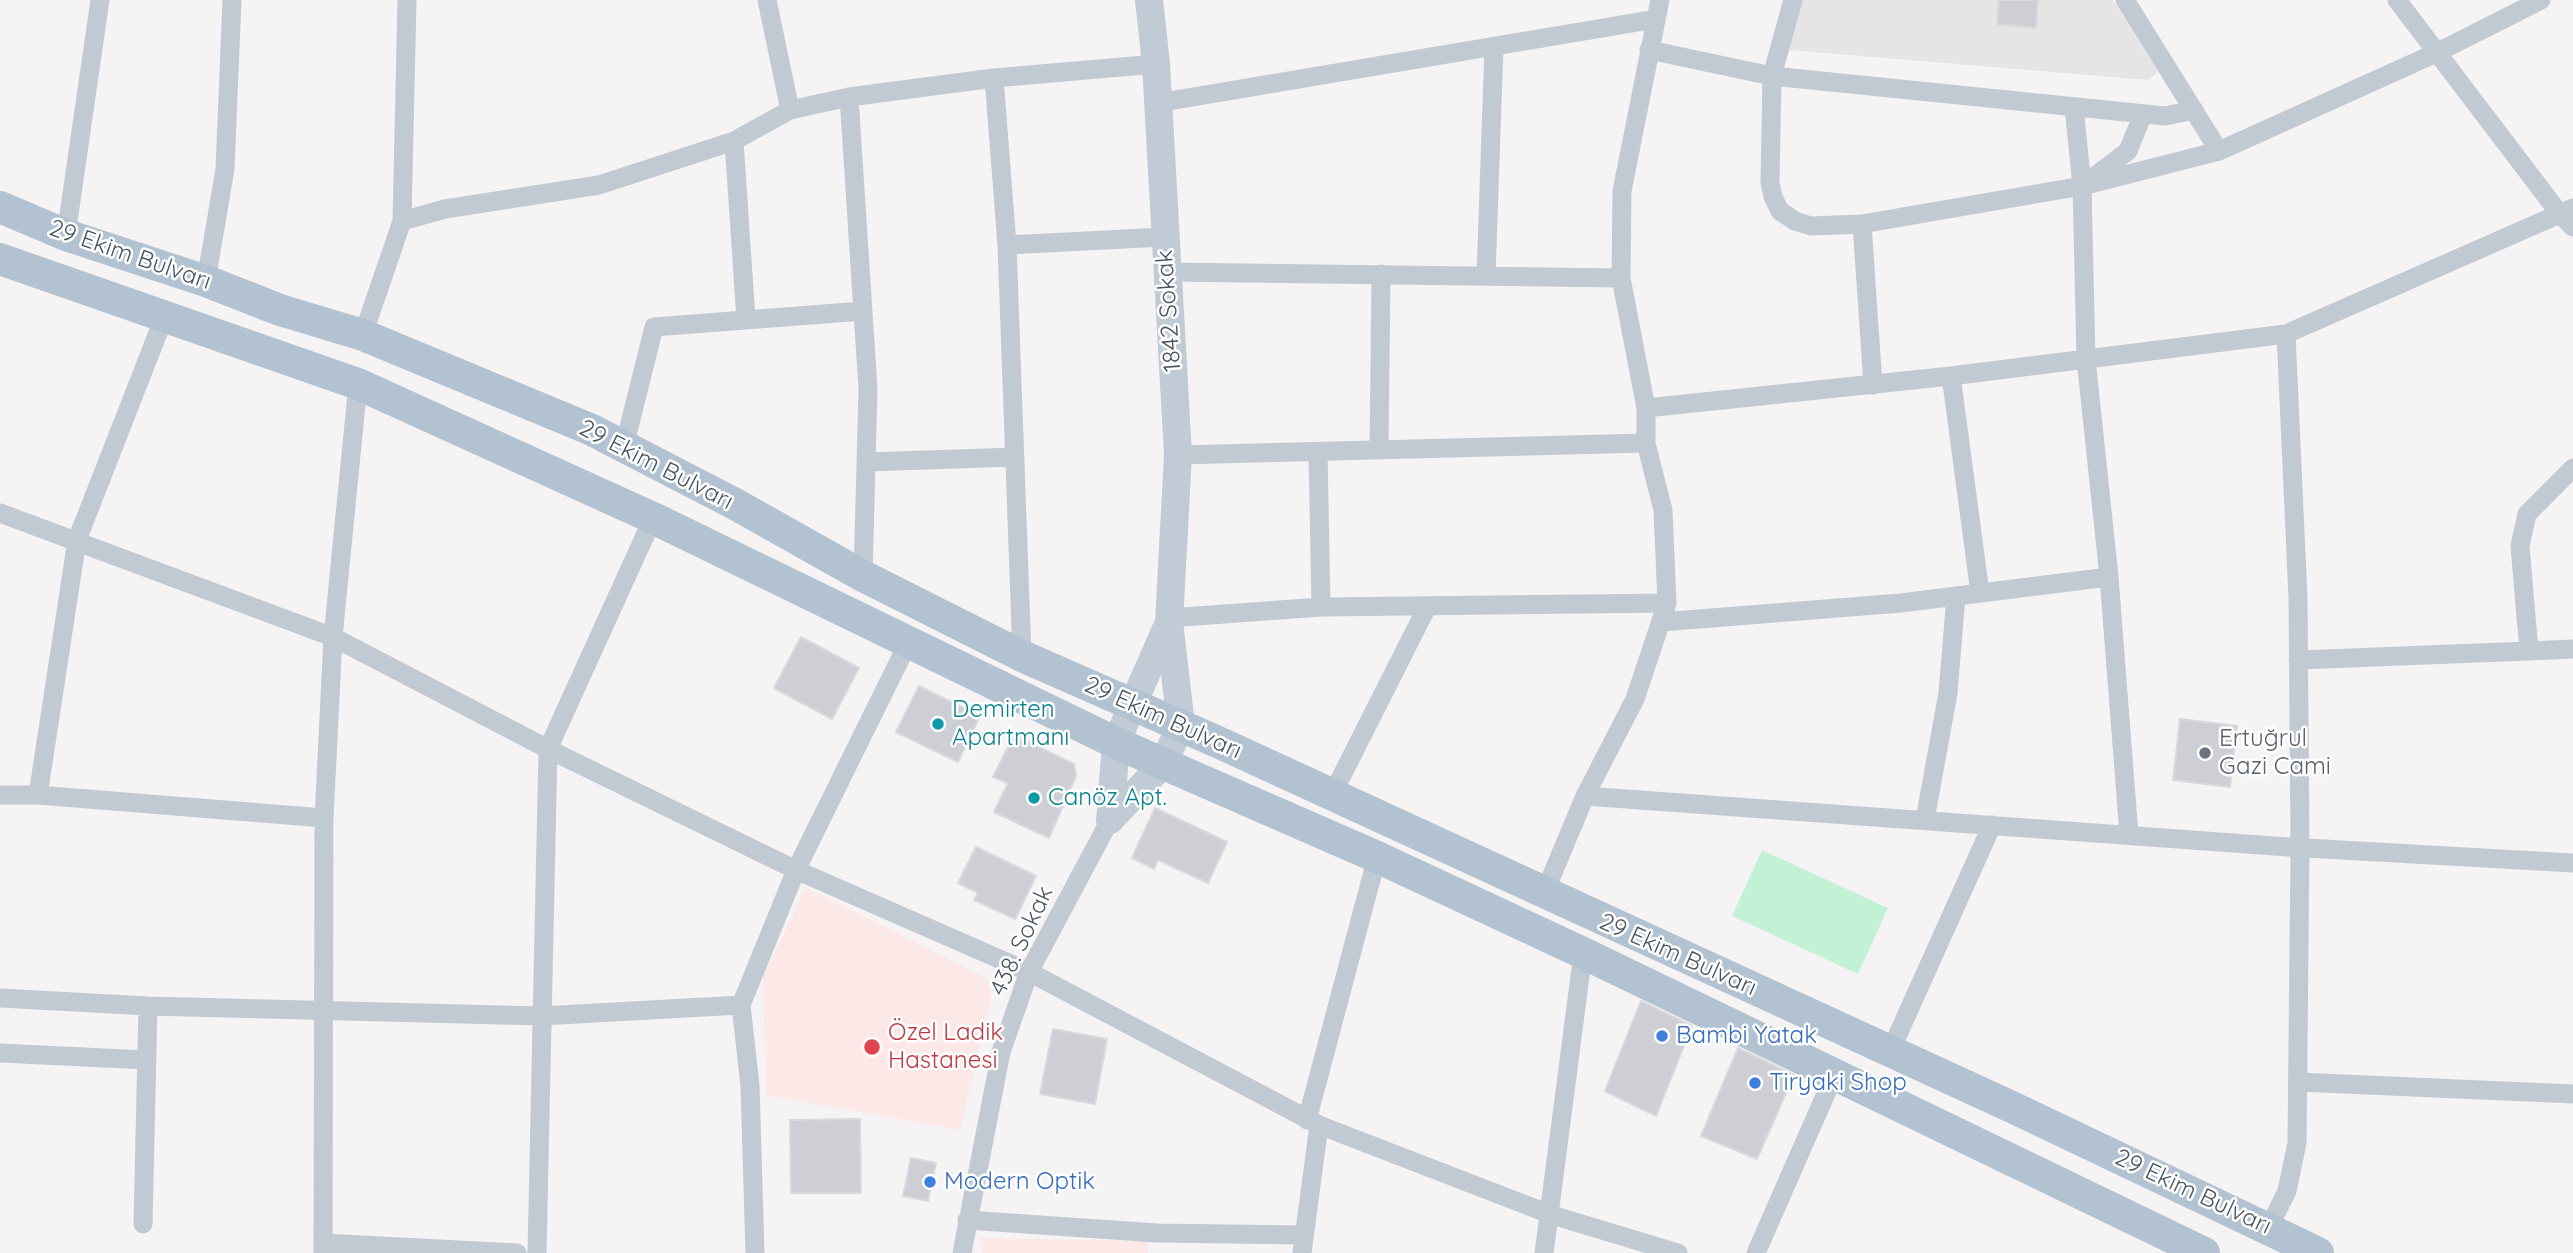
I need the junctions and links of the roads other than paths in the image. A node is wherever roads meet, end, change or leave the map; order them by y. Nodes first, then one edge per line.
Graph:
1 (100, 0) edge
2 (232, 0) edge
3 (407, 0) edge
4 (767, 0) edge
5 (1149, 0) edge
6 (1793, 0) edge
7 (2125, 0) edge
8 (2397, 0) edge
9 (2541, 0) edge
10 (1658, 10) edge
11 (1494, 46) junction
12 (1649, 50) junction
13 (2436, 53) junction
14 (1156, 64) junction
15 (1772, 76) junction
16 (994, 78) junction
17 (849, 97) junction
18 (1157, 103) junction
19 (2074, 107) junction
20 (790, 110) junction
21 (2194, 110) junction
22 (2143, 114) junction
23 (734, 141) junction
24 (2219, 151) junction
25 (2082, 186) junction
26 (0, 207) edge
27 (2568, 216) edge
28 (402, 220) junction
29 (1863, 224) junction
30 (66, 235) junction
31 (1164, 237) junction
32 (1007, 245) junction
33 (0, 259) edge
34 (1168, 272) junction
35 (1381, 275) junction
36 (1486, 276) junction
37 (1622, 278) junction
38 (206, 281) junction
39 (863, 312) junction
40 (165, 315) junction
41 (746, 320) junction
42 (2286, 334) junction
43 (363, 335) junction
44 (2086, 359) junction
45 (1951, 376) junction
46 (358, 384) junction
47 (1872, 385) junction
48 (1646, 408) junction
49 (1646, 443) junction
50 (624, 447) junction
51 (1379, 450) junction
52 (1318, 452) junction
53 (1178, 456) junction
54 (1015, 457) junction
55 (866, 462) junction
56 (2573, 468) edge
57 (0, 513) edge
58 (653, 517) junction
59 (77, 540) junction
60 (863, 576) junction
61 (2109, 577) junction
62 (1980, 593) junction
63 (1956, 596) junction
64 (1667, 603) junction
65 (1321, 607) junction
66 (1427, 607) junction
67 (1169, 620) junction
68 (1661, 622) junction
69 (334, 637) junction
70 (909, 642) junction
71 (2573, 649) edge
72 (2529, 650) junction
73 (1022, 656) junction
74 (2298, 660) junction
75 (1133, 704) junction
76 (1181, 725) junction
77 (1116, 743) junction
78 (548, 749) junction
79 (1163, 764) junction
80 (0, 795) edge
81 (38, 795) junction
82 (1332, 795) junction
83 (1585, 796) junction
84 (324, 818) junction
85 (1110, 820) junction
86 (1925, 820) junction
87 (1992, 825) junction
88 (2129, 835) junction
89 (2300, 847) junction
90 (1377, 857) junction
91 (2573, 863) edge
92 (796, 870) junction
93 (1544, 894) junction
94 (1583, 953) junction
95 (1029, 972) junction
96 (0, 998) edge
97 (741, 1005) junction
98 (148, 1006) junction
99 (324, 1010) junction
100 (541, 1016) junction
101 (1890, 1052) junction
102 (0, 1053) edge
103 (147, 1060) junction
104 (1835, 1073) junction
105 (2298, 1082) junction
106 (2573, 1094) edge
107 (1313, 1123) junction
108 (1552, 1214) junction
109 (967, 1220) junction
110 (143, 1224) dead end
111 (2269, 1227) junction
112 (1157, 1233) junction
113 (1302, 1244) edge
114 (323, 1248) edge
115 (517, 1253) edge
116 (537, 1253) edge
117 (755, 1253) edge
118 (962, 1253) edge
119 (1158, 1253) edge
120 (1544, 1253) edge
121 (1678, 1253) edge
122 (1756, 1253) edge
123 (2204, 1253) edge
124 (2318, 1253) edge

1 - 30 street
2 - 38 street
3 - 28 street
4 - 20 street
5 - 14 street, 1842 Sokak
6 - 15 street
7 - 21 street
8 - 13 street
9 - 13 street
10 - 11 street
10 - 12 street
11 - 18 street
11 - 36 street
12 - 15 street
12 - 37 street
13 - 24 street
13 - 27 street
14 - 16 street
14 - 18 street, 1842 Sokak
15 - 19 street
15 - 29 street
16 - 17 street
16 - 32 street
17 - 20 street
17 - 39 street
18 - 31 street, 1842 Sokak
19 - 22 street
19 - 25 street
20 - 23 street
21 - 22 street
21 - 24 street
22 - 25 street
23 - 28 street
23 - 41 street
24 - 25 street
25 - 29 street
25 - 44 street
26 - 30 main road, 29 Ekim Bulvarı
27 - 42 street
28 - 43 street
29 - 47 street
30 - 38 main road, 29 Ekim Bulvarı
31 - 32 street
31 - 34 street, 1842 Sokak
32 - 54 street
33 - 40 main road, 29 Ekim Bulvarı
34 - 35 street
34 - 53 street, 1842 Sokak
35 - 36 street
35 - 51 street
36 - 37 street
37 - 48 street
38 - 43 main road, 29 Ekim Bulvarı
39 - 41 street
39 - 55 street
40 - 46 main road, 29 Ekim Bulvarı
40 - 59 street
41 - 50 street
42 - 44 street
42 - 74 street
43 - 50 main road, 29 Ekim Bulvarı
44 - 45 street
44 - 61 street
45 - 47 street
45 - 62 street
46 - 58 main road, 29 Ekim Bulvarı
46 - 69 street
47 - 48 street
48 - 49 street
49 - 51 street
49 - 64 street
50 - 60 main road, 29 Ekim Bulvarı
51 - 52 street
52 - 53 street
52 - 65 street
53 - 67 street, 1842 Sokak
54 - 55 street
54 - 73 street
55 - 60 street
56 - 72 street
57 - 59 street
58 - 70 main road, 29 Ekim Bulvarı
58 - 78 street
59 - 69 street
59 - 81 street
60 - 73 main road, 29 Ekim Bulvarı
61 - 62 street
61 - 88 street
62 - 63 street
63 - 68 street
63 - 86 street
64 - 66 street
64 - 68 street
65 - 66 street
65 - 67 street
66 - 82 street
67 - 75 street
67 - 76 street
68 - 83 street
69 - 78 street
69 - 84 street
70 - 77 main road, 29 Ekim Bulvarı
70 - 92 street
71 - 72 street
72 - 74 street
73 - 75 main road, 29 Ekim Bulvarı
74 - 89 street
75 - 76 main road, 29 Ekim Bulvarı
75 - 77 street
76 - 79 street
76 - 82 main road, 29 Ekim Bulvarı
77 - 79 main road, 29 Ekim Bulvarı
77 - 85 street
78 - 92 street
78 - 100 street
79 - 85 street
79 - 90 main road, 29 Ekim Bulvarı
80 - 81 street
81 - 84 street
82 - 93 main road, 29 Ekim Bulvarı
83 - 86 street
83 - 93 street
84 - 99 street
85 - 95 street, 438. Sokak
86 - 87 street
87 - 88 street
87 - 101 street
88 - 89 street
89 - 91 street
89 - 105 street
90 - 94 main road, 29 Ekim Bulvarı
90 - 107 street
92 - 95 street
92 - 97 street
93 - 101 main road, 29 Ekim Bulvarı
94 - 104 main road, 29 Ekim Bulvarı
94 - 108 street
95 - 107 street
95 - 109 street, 438. Sokak
96 - 98 street
97 - 100 street
97 - 117 street
98 - 99 street
98 - 103 street
99 - 100 street
99 - 114 street
100 - 116 street
101 - 111 main road, 29 Ekim Bulvarı
102 - 103 street
103 - 110 street
104 - 122 street
104 - 123 main road, 29 Ekim Bulvarı
105 - 106 street
105 - 111 street
107 - 108 street
107 - 113 street
108 - 120 street
108 - 121 street
109 - 112 street
109 - 118 street, 438. Sokak
111 - 124 main road, 29 Ekim Bulvarı
112 - 113 street
112 - 119 street
114 - 115 street

